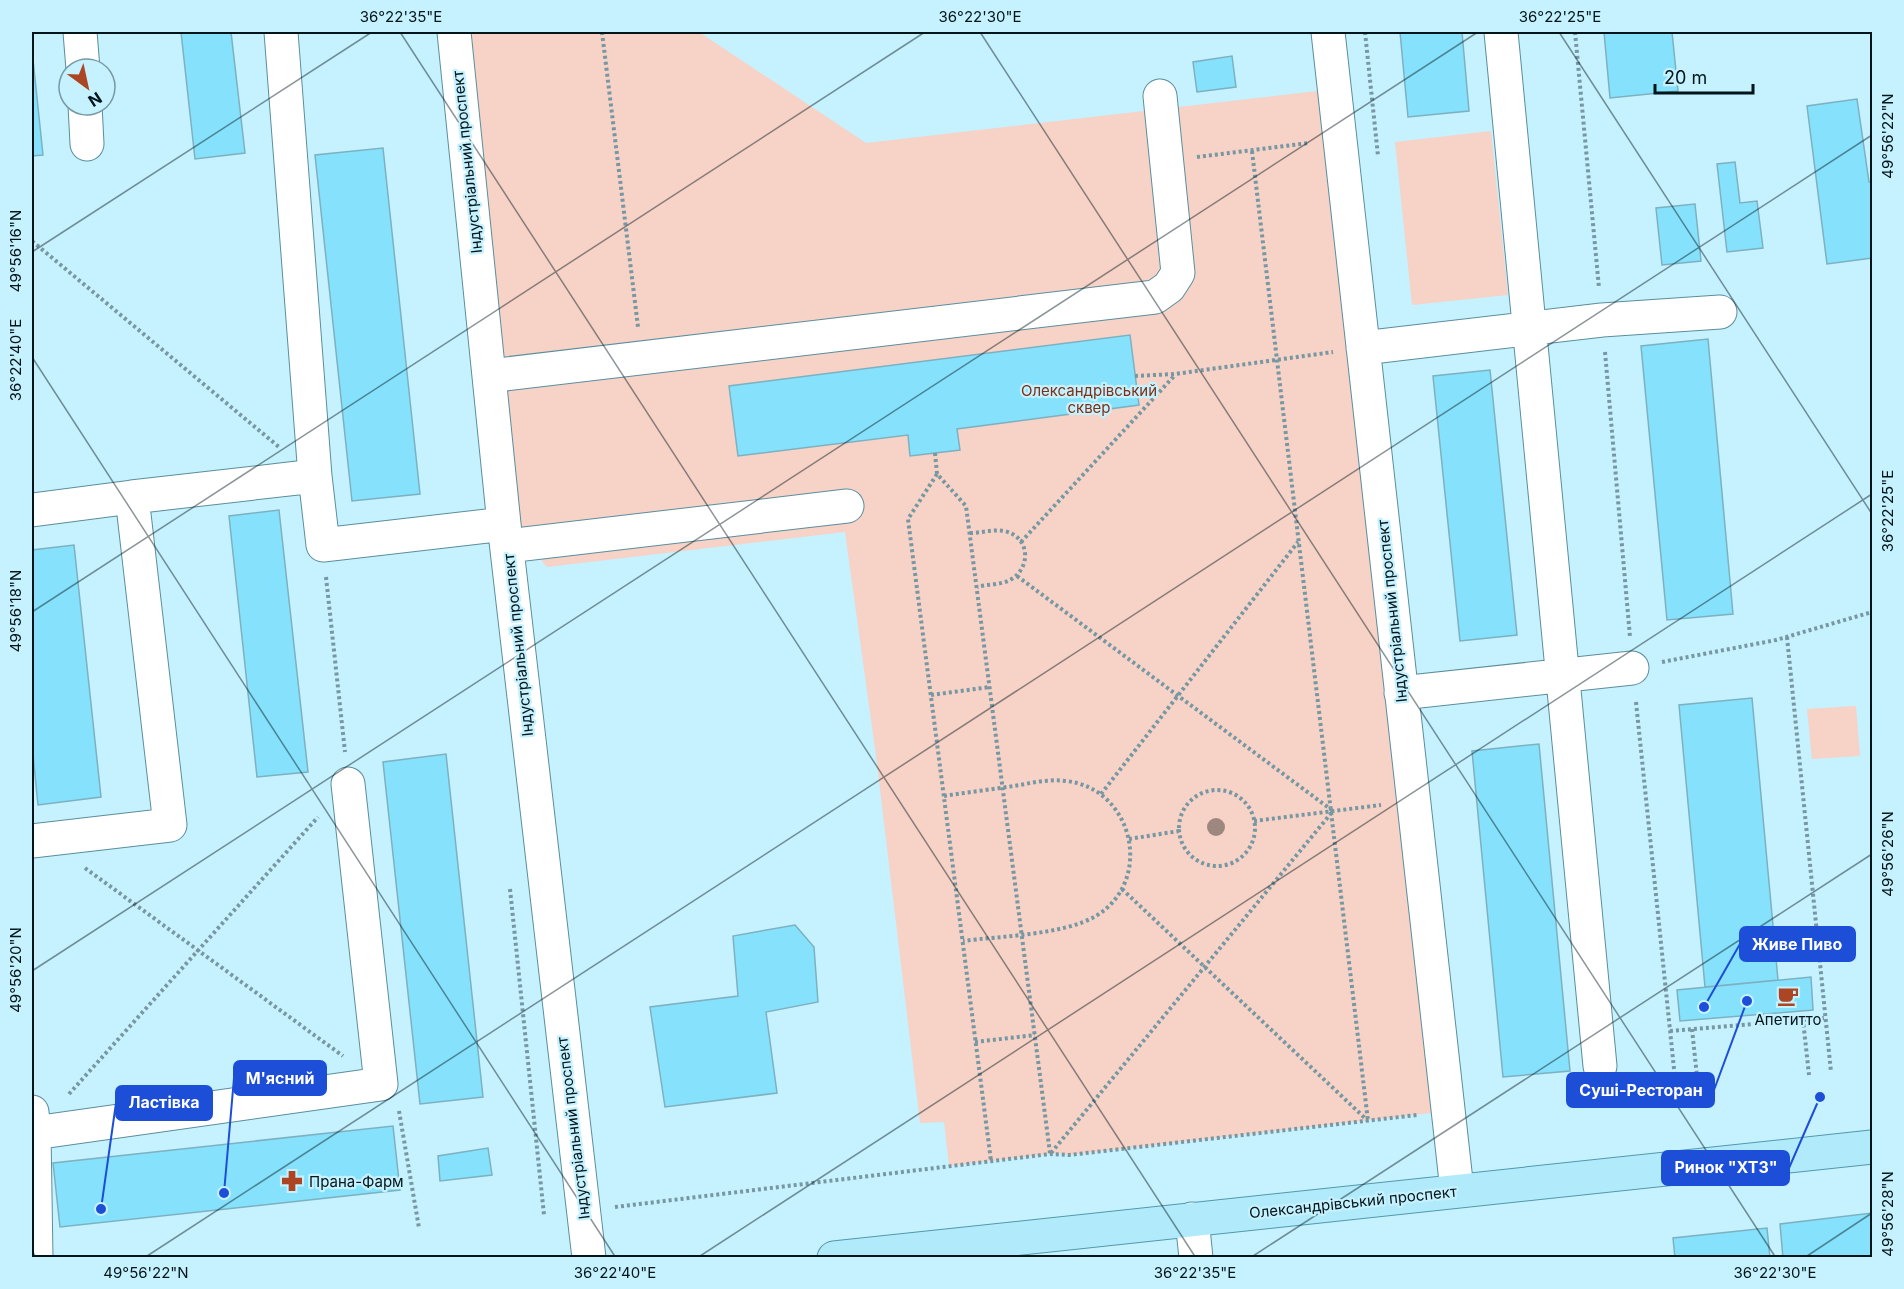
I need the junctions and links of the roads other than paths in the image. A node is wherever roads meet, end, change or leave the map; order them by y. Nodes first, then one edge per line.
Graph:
1 (80, 32) edge
2 (281, 32) edge
3 (454, 32) edge
4 (1328, 32) edge
5 (1501, 32) edge
6 (82, 57) edge
7 (1160, 96) dead end
8 (86, 117) edge
9 (87, 144) dead end
10 (1720, 312) dead end
11 (1528, 329) junction
12 (1363, 348) junction
13 (489, 376) junction
14 (315, 476) junction
15 (132, 497) junction
16 (847, 506) dead end
17 (32, 510) edge
18 (506, 535) junction
19 (1632, 668) road end
20 (1562, 675) junction
21 (1401, 693) junction
22 (348, 783) road end
23 (38, 840) edge
24 (1600, 1066) dead end
25 (33, 1122) edge
26 (1872, 1147) edge
27 (1457, 1191) junction
28 (1192, 1219) junction
29 (36, 1257) edge
30 (589, 1257) edge
31 (834, 1257) edge
32 (1196, 1257) edge

1 - 6 street
2 - 14 street
3 - 13 street, Індустріальний проспект
4 - 12 street, Індустріальний проспект
5 - 11 street
7 - 13 street
8 - 9 street
10 - 11 street
11 - 12 street
11 - 20 street
12 - 21 street, Індустріальний проспект
13 - 18 street, Індустріальний проспект
14 - 15 street
14 - 18 street
15 - 17 street
15 - 23 street
16 - 18 street
18 - 30 street, Індустріальний проспект
19 - 20 street
20 - 21 street
20 - 24 street
21 - 27 street, Індустріальний проспект
22 - 25 street
25 - 29 street
26 - 27 main road, Олександрівський проспект
27 - 28 main road, Олександрівський проспект
28 - 31 main road, Олександрівський проспект
28 - 32 street

